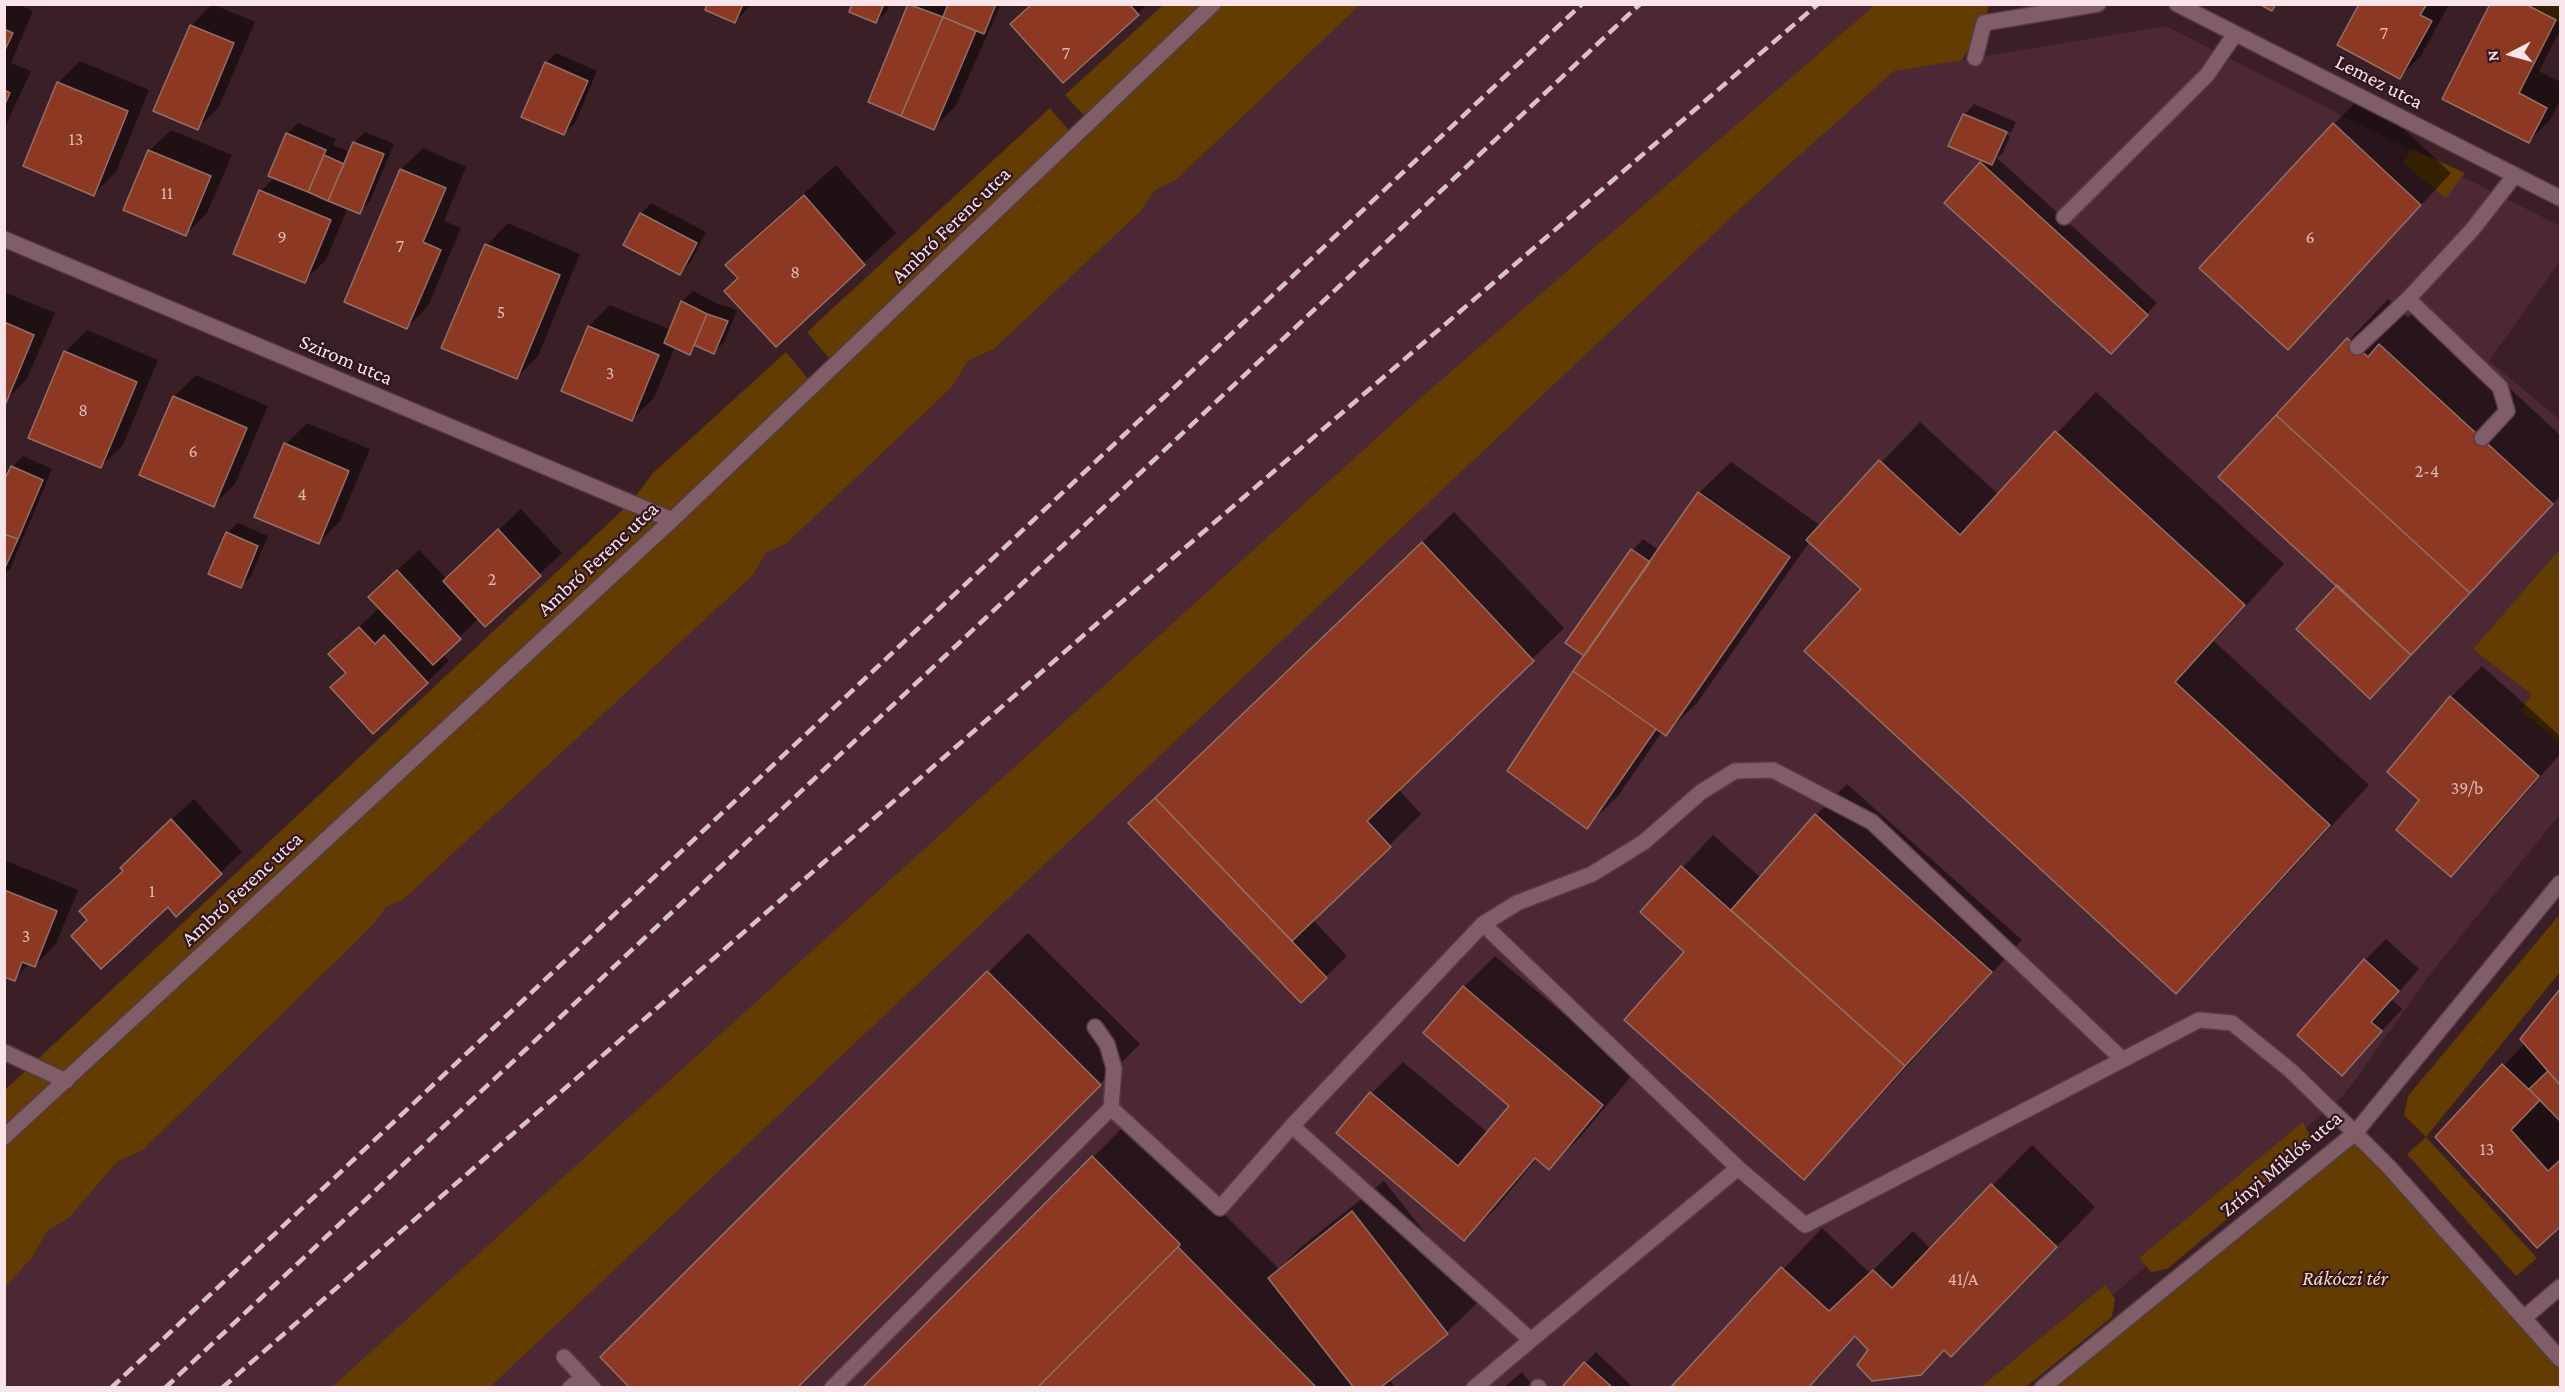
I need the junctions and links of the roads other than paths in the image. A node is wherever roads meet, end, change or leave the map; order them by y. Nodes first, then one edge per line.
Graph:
1 (1213, 4) edge
2 (2098, 4) edge
3 (2177, 4) edge
4 (2235, 34) junction
5 (1974, 58) dead end
6 (2516, 175) junction
7 (2560, 198) edge
8 (2064, 217) dead end
9 (4, 239) edge
10 (2408, 298) junction
11 (2357, 347) dead end
12 (2482, 438) dead end
13 (672, 520) junction
14 (2560, 883) edge
15 (1483, 924) junction
16 (1095, 1027) dead end
17 (4, 1052) edge
18 (2122, 1059) junction
19 (66, 1081) junction
20 (1111, 1108) junction
21 (1292, 1126) junction
22 (2355, 1133) junction
23 (4, 1137) edge
24 (1738, 1168) junction
25 (2560, 1287) edge
26 (2524, 1318) junction
27 (1531, 1340) junction
28 (564, 1357) dead end
29 (2560, 1359) edge
30 (588, 1382) edge
31 (570, 1388) edge
32 (832, 1388) edge
33 (1474, 1388) edge
34 (2042, 1388) edge

1 - 13 street, Ambró Ferenc utca
2 - 5 street
3 - 4 street, Lemez utca
4 - 6 street, Lemez utca
4 - 8 street
6 - 7 street, Lemez utca
6 - 10 street
9 - 13 street, Szirom utca
10 - 11 street
10 - 12 street
13 - 19 street, Ambró Ferenc utca
14 - 22 street, Zrínyi Miklós utca
15 - 18 street
15 - 21 street
15 - 24 street
16 - 20 street
17 - 19 street
18 - 22 street
18 - 24 street
19 - 23 street, Ambró Ferenc utca
20 - 21 street
20 - 32 street
21 - 27 street
22 - 26 street
22 - 34 street, Zrínyi Miklós utca
24 - 27 street
25 - 26 street
26 - 29 street
27 - 33 street
28 - 30 street
30 - 31 street

